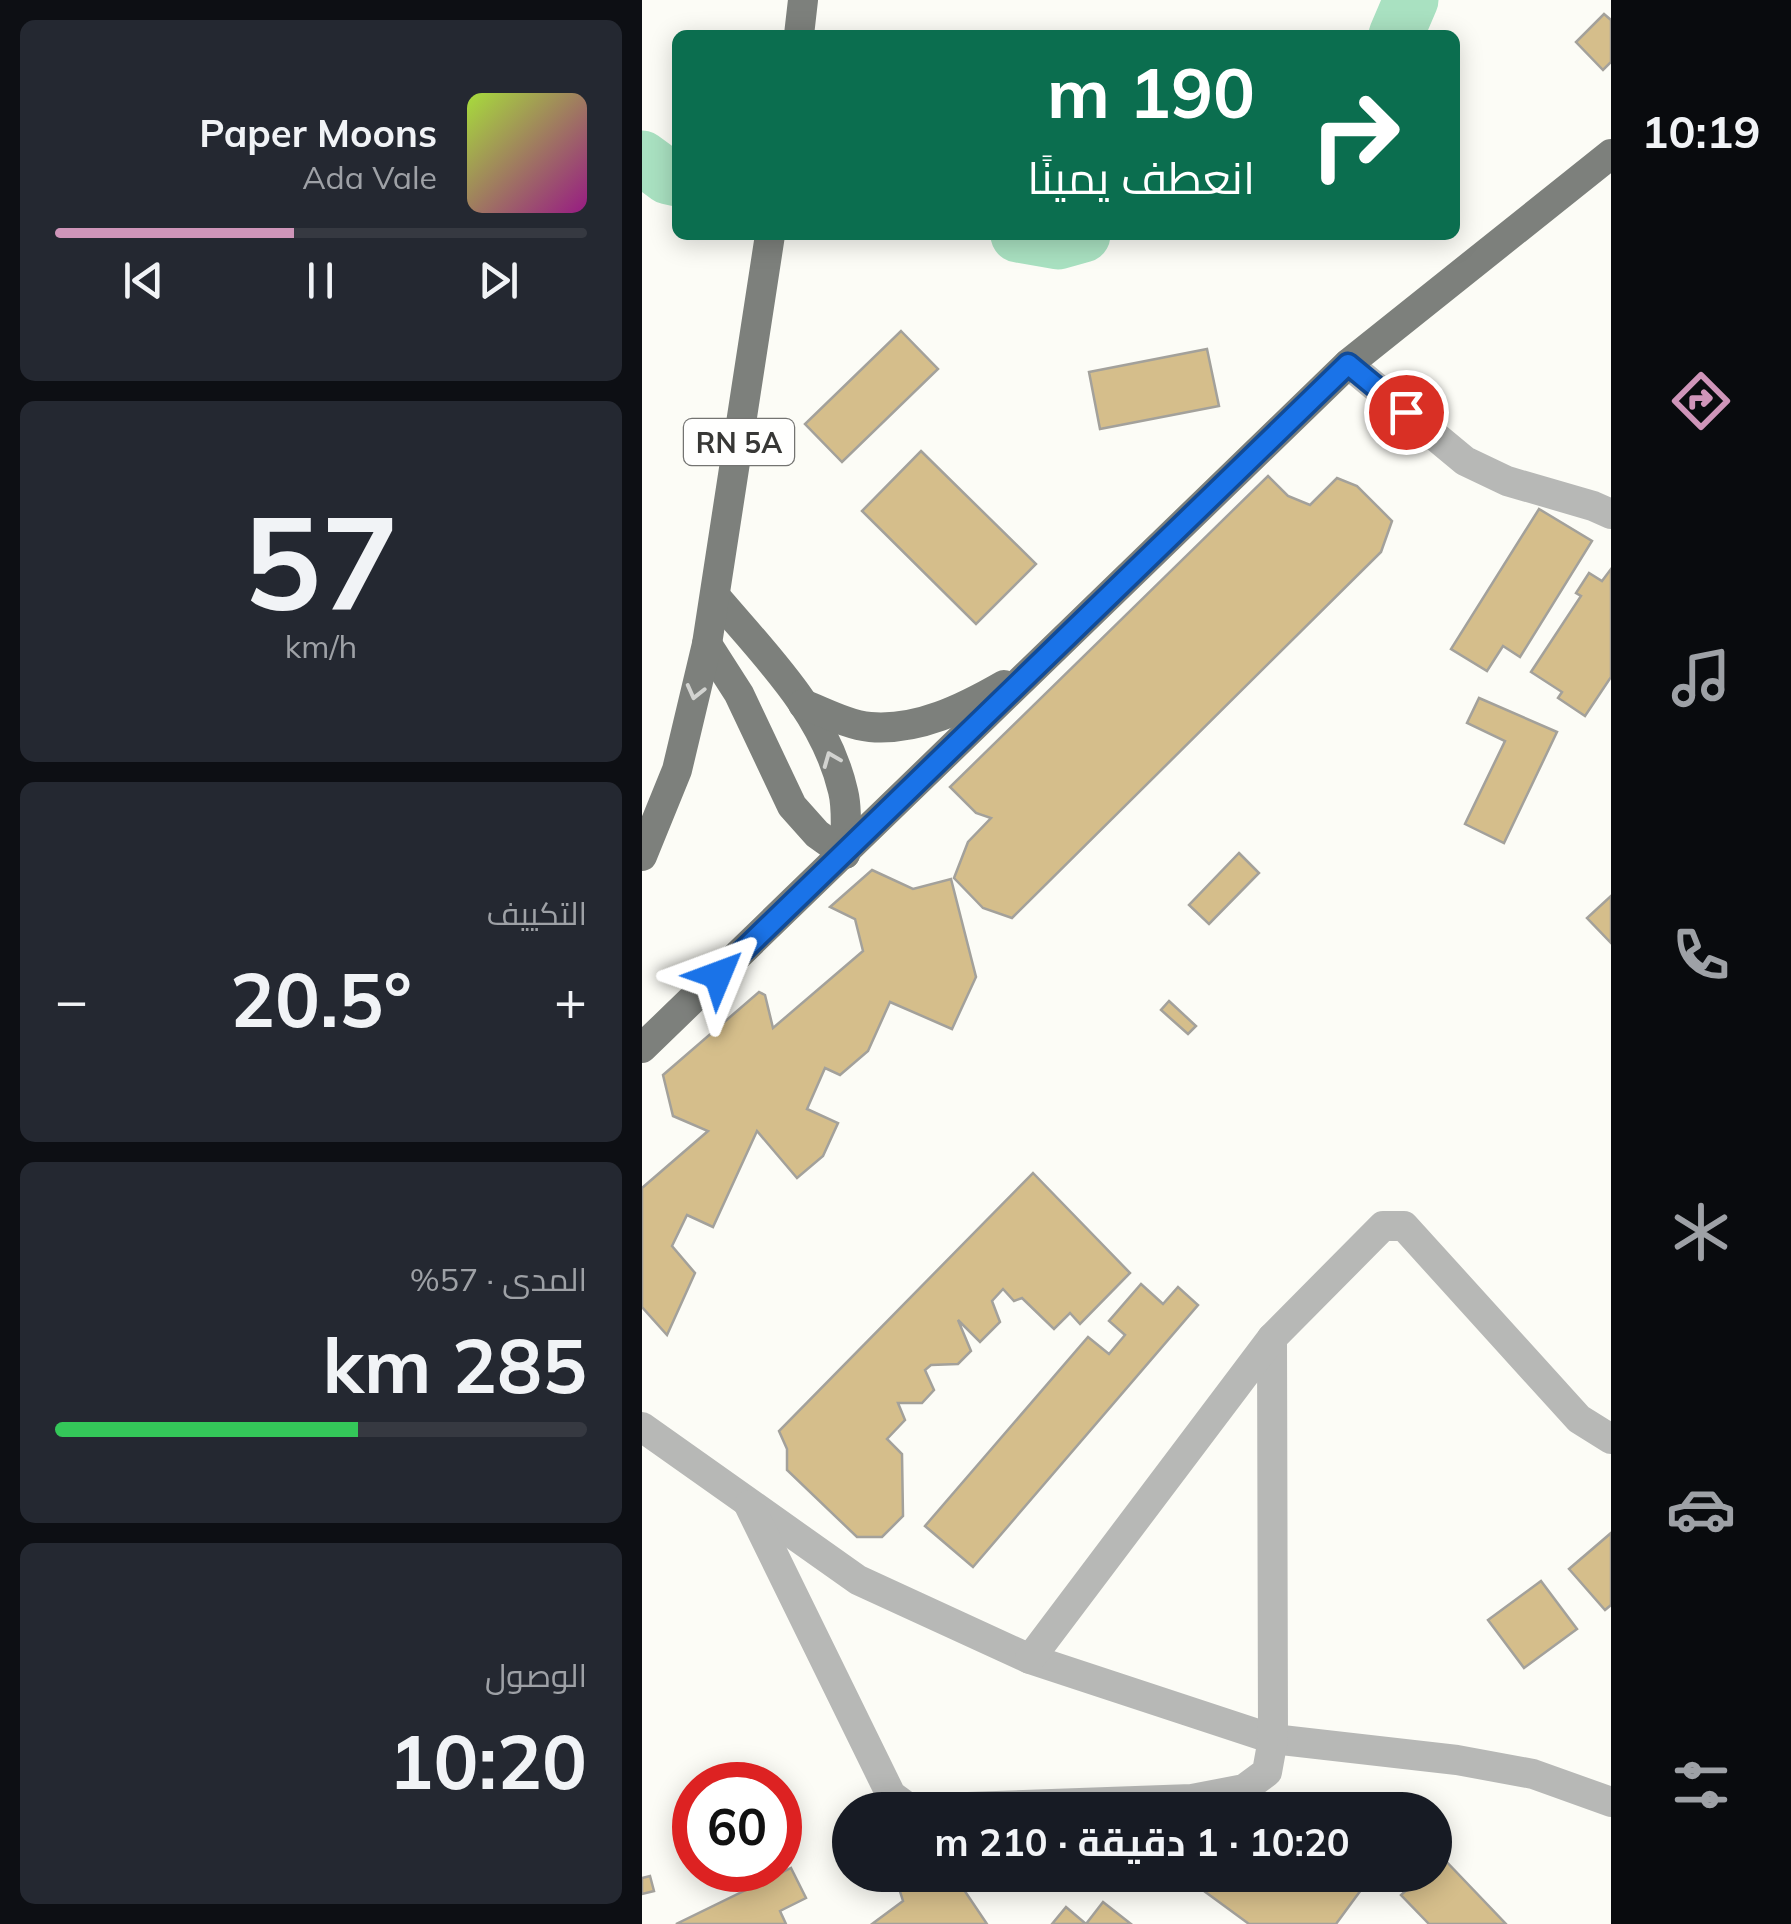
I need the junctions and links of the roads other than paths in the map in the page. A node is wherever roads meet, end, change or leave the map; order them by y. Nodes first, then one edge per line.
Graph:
1 (1610, 154) edge
2 (769, 240) edge
3 (1348, 364) junction
4 (1610, 514) edge
5 (715, 596) junction
6 (707, 644) junction
7 (1041, 664) junction
8 (803, 704) junction
9 (845, 854) junction
10 (642, 856) edge
11 (642, 1048) edge
12 (1272, 1338) junction
13 (642, 1427) edge
14 (1610, 1439) edge
15 (749, 1505) junction
16 (1030, 1659) junction
17 (1273, 1739) junction
18 (1610, 1802) edge

1 - 3 main road
2 - 5 main road, RN 5A
3 - 4 street
3 - 7 main road
5 - 6 main road, RN 5A
5 - 8 main road
6 - 9 main road
6 -> 10 main road, RN 5A
7 - 8 main road
7 - 9 main road
9 -> 8 main road
9 - 11 main road
12 - 14 street
12 - 16 street
12 - 17 street
13 - 15 street
15 - 16 street
15 - 17 street
16 - 17 street
17 - 18 street

